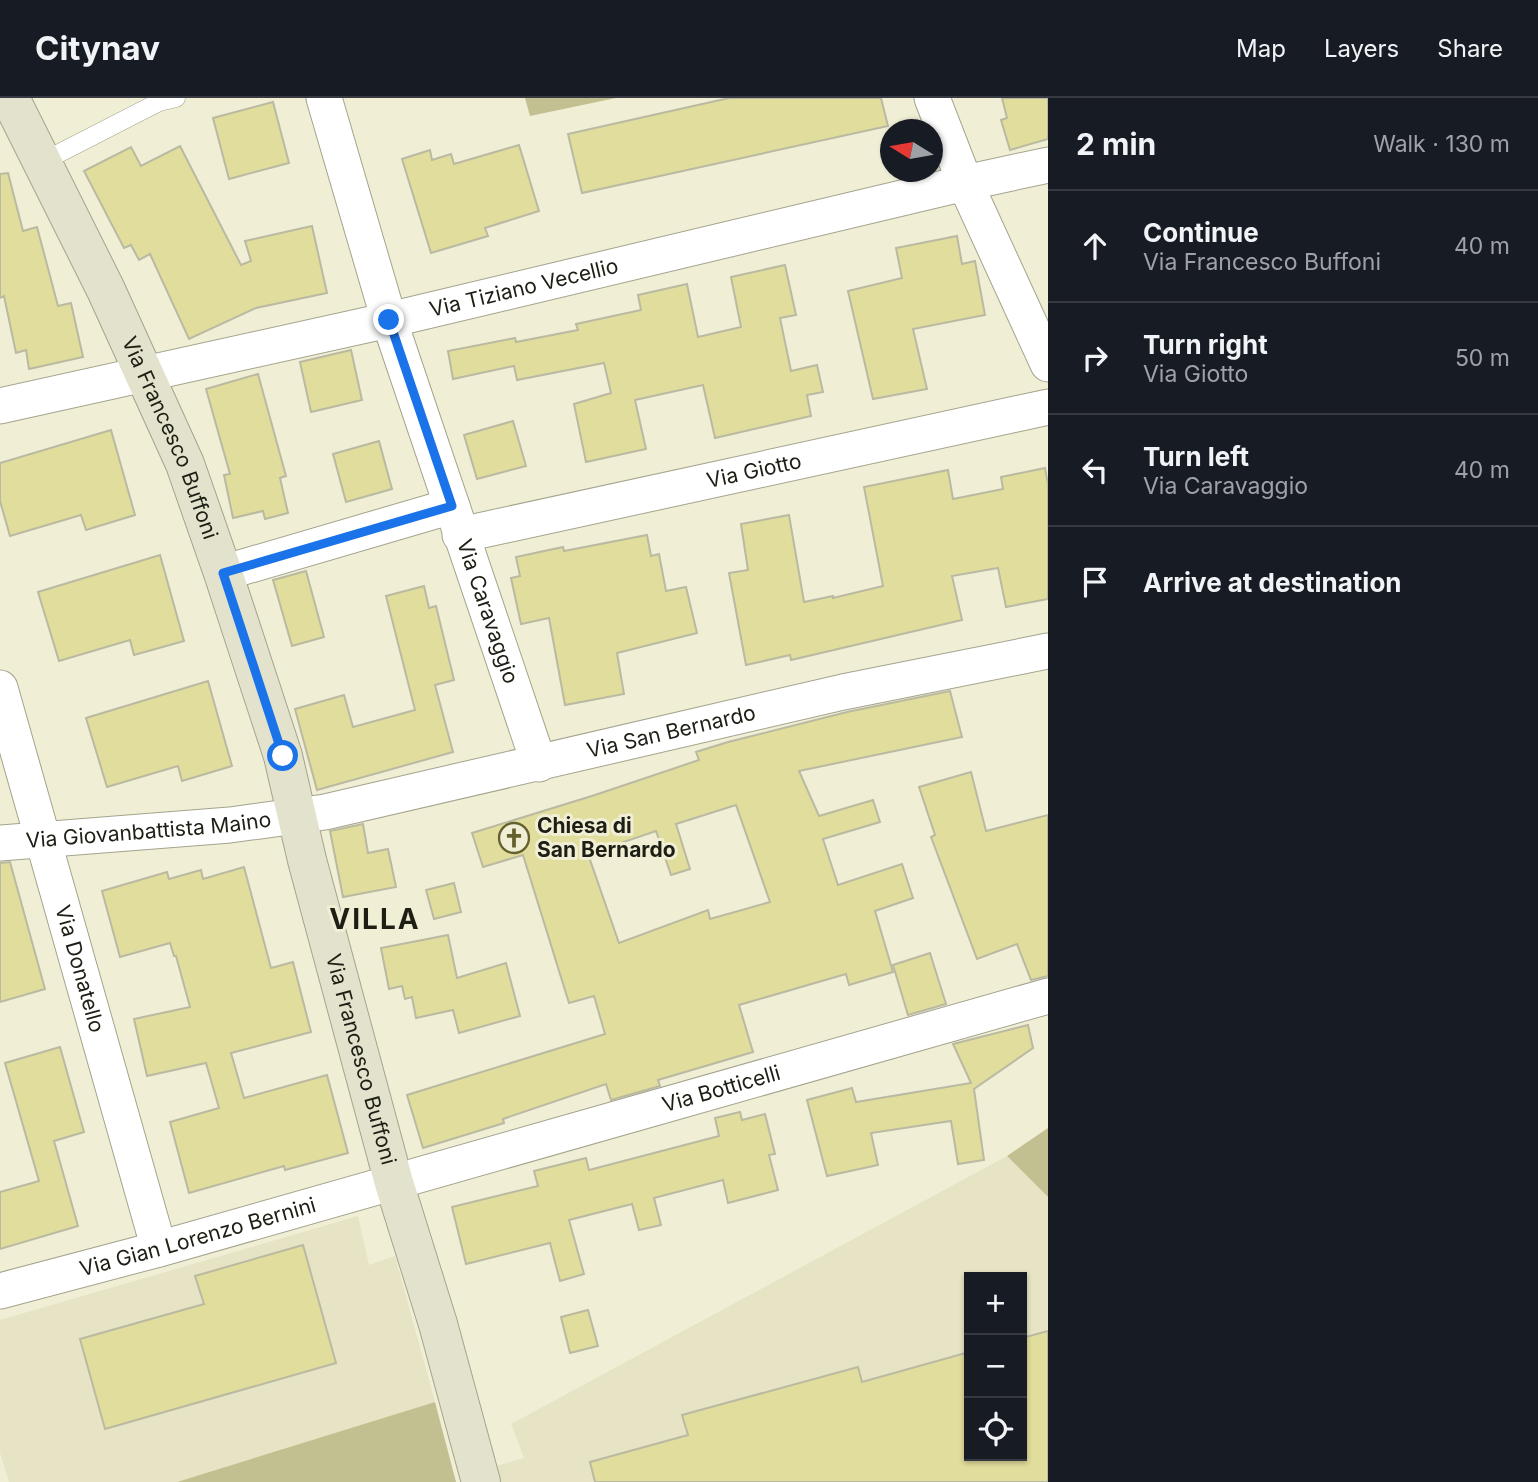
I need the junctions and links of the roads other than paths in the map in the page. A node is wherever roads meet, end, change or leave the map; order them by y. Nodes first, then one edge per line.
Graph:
1 (10, 98) edge
2 (176, 98) edge
3 (324, 98) edge
4 (932, 98) edge
5 (42, 162) junction
6 (1048, 165) edge
7 (965, 183) junction
8 (389, 320) junction
9 (1048, 364) edge
10 (144, 373) junction
11 (0, 406) edge
12 (1048, 408) edge
13 (456, 521) junction
14 (223, 573) junction
15 (1048, 651) edge
16 (0, 688) edge
17 (540, 764) junction
18 (296, 816) junction
19 (43, 840) junction
20 (0, 843) edge
21 (1048, 996) edge
22 (394, 1183) junction
23 (159, 1249) junction
24 (0, 1291) edge
25 (481, 1482) edge

1 - 5 street, Via Francesco Buffoni
2 - 5 lane
3 - 8 street, Via Caravaggio
4 - 7 street
5 - 10 street, Via Francesco Buffoni
6 - 7 street, Via Tiziano Vecellio
7 - 8 street, Via Tiziano Vecellio
7 - 9 street
8 - 10 street, Via Tiziano Vecellio
8 - 13 street, Via Caravaggio
10 - 11 street, Via Tiziano Vecellio
10 - 14 street, Via Francesco Buffoni
12 - 13 street, Via Giotto
13 - 14 street, Via Giotto
13 - 17 street, Via Caravaggio
14 - 18 street, Via Francesco Buffoni
15 - 17 street, Via San Bernardo
16 - 19 street, Via Donatello
17 - 18 street, Via San Bernardo
18 - 19 street, Via Giovanbattista Maino
18 - 22 street, Via Francesco Buffoni
19 - 20 street, Via Giovanbattista Maino
19 - 23 street, Via Donatello
21 - 22 street, Via Botticelli
22 - 23 street, Via Gian Lorenzo Bernini
22 - 25 street, Via Francesco Buffoni
23 - 24 street, Via Gian Lorenzo Bernini

